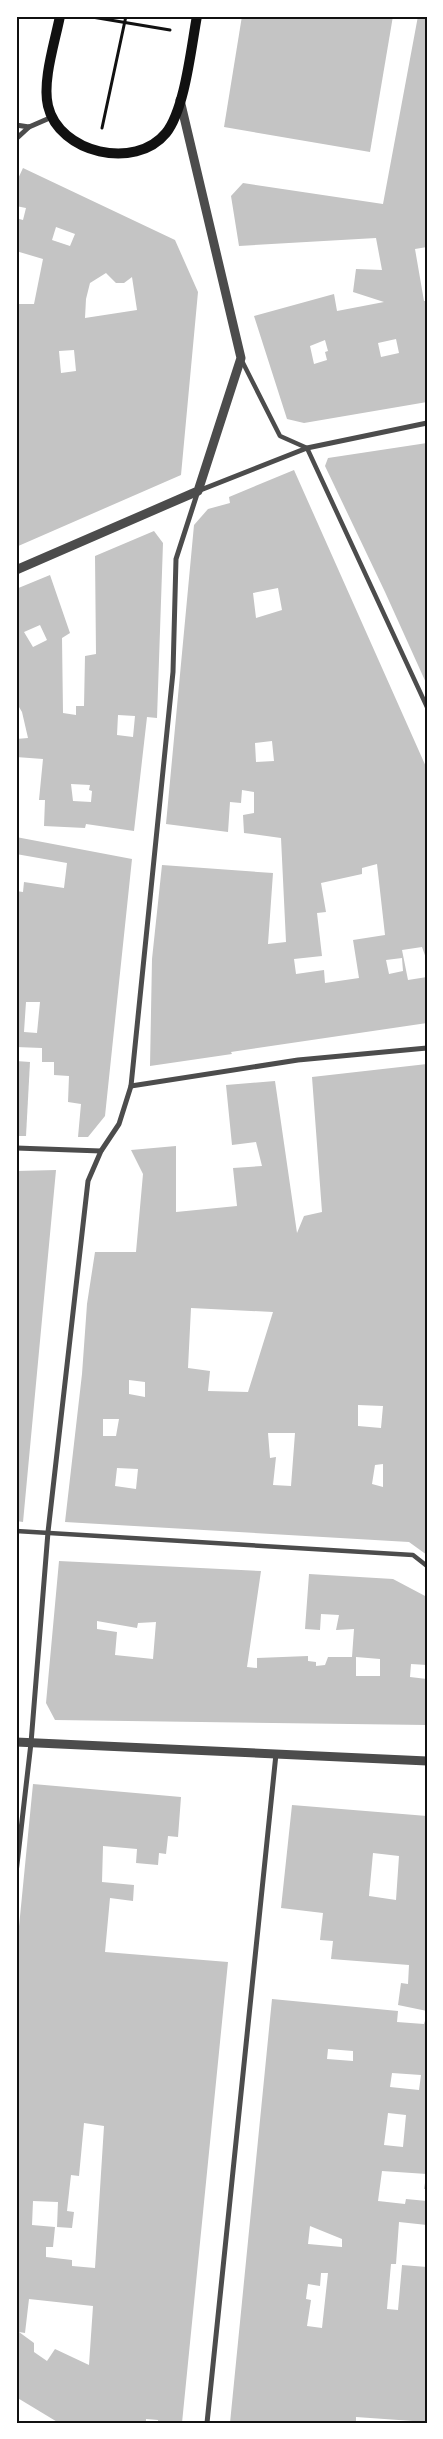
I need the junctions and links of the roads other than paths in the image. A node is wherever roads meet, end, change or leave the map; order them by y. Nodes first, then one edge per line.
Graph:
1 (60, 16) edge
2 (197, 16) edge
3 (180, 100) junction
4 (52, 117) junction
5 (16, 125) edge
6 (30, 127) junction
7 (16, 139) edge
8 (241, 358) junction
9 (427, 423) edge
10 (307, 448) junction
11 (198, 491) junction
12 (16, 570) edge
13 (427, 707) edge
14 (427, 1048) edge
15 (130, 1086) junction
16 (16, 1148) edge
17 (101, 1151) junction
18 (16, 1531) edge
19 (48, 1532) junction
20 (427, 1566) edge
21 (16, 1742) edge
22 (31, 1743) junction
23 (276, 1754) junction
24 (427, 1761) edge
25 (16, 1873) edge
26 (207, 2423) edge

1 - 4 main road
2 - 3 main road
3 - 4 main road
3 - 8 street
4 - 6 street
5 - 6 street
6 - 7 street
8 - 10 street
8 - 11 street
9 - 10 street
10 - 11 street
10 - 13 street
11 - 12 street
11 - 15 street
14 - 15 street
15 - 17 street
16 - 17 street
17 - 19 street
18 - 19 street
19 - 20 street
19 - 22 street
21 - 22 street
22 - 23 street
22 - 25 street
23 - 24 street
23 - 26 street

